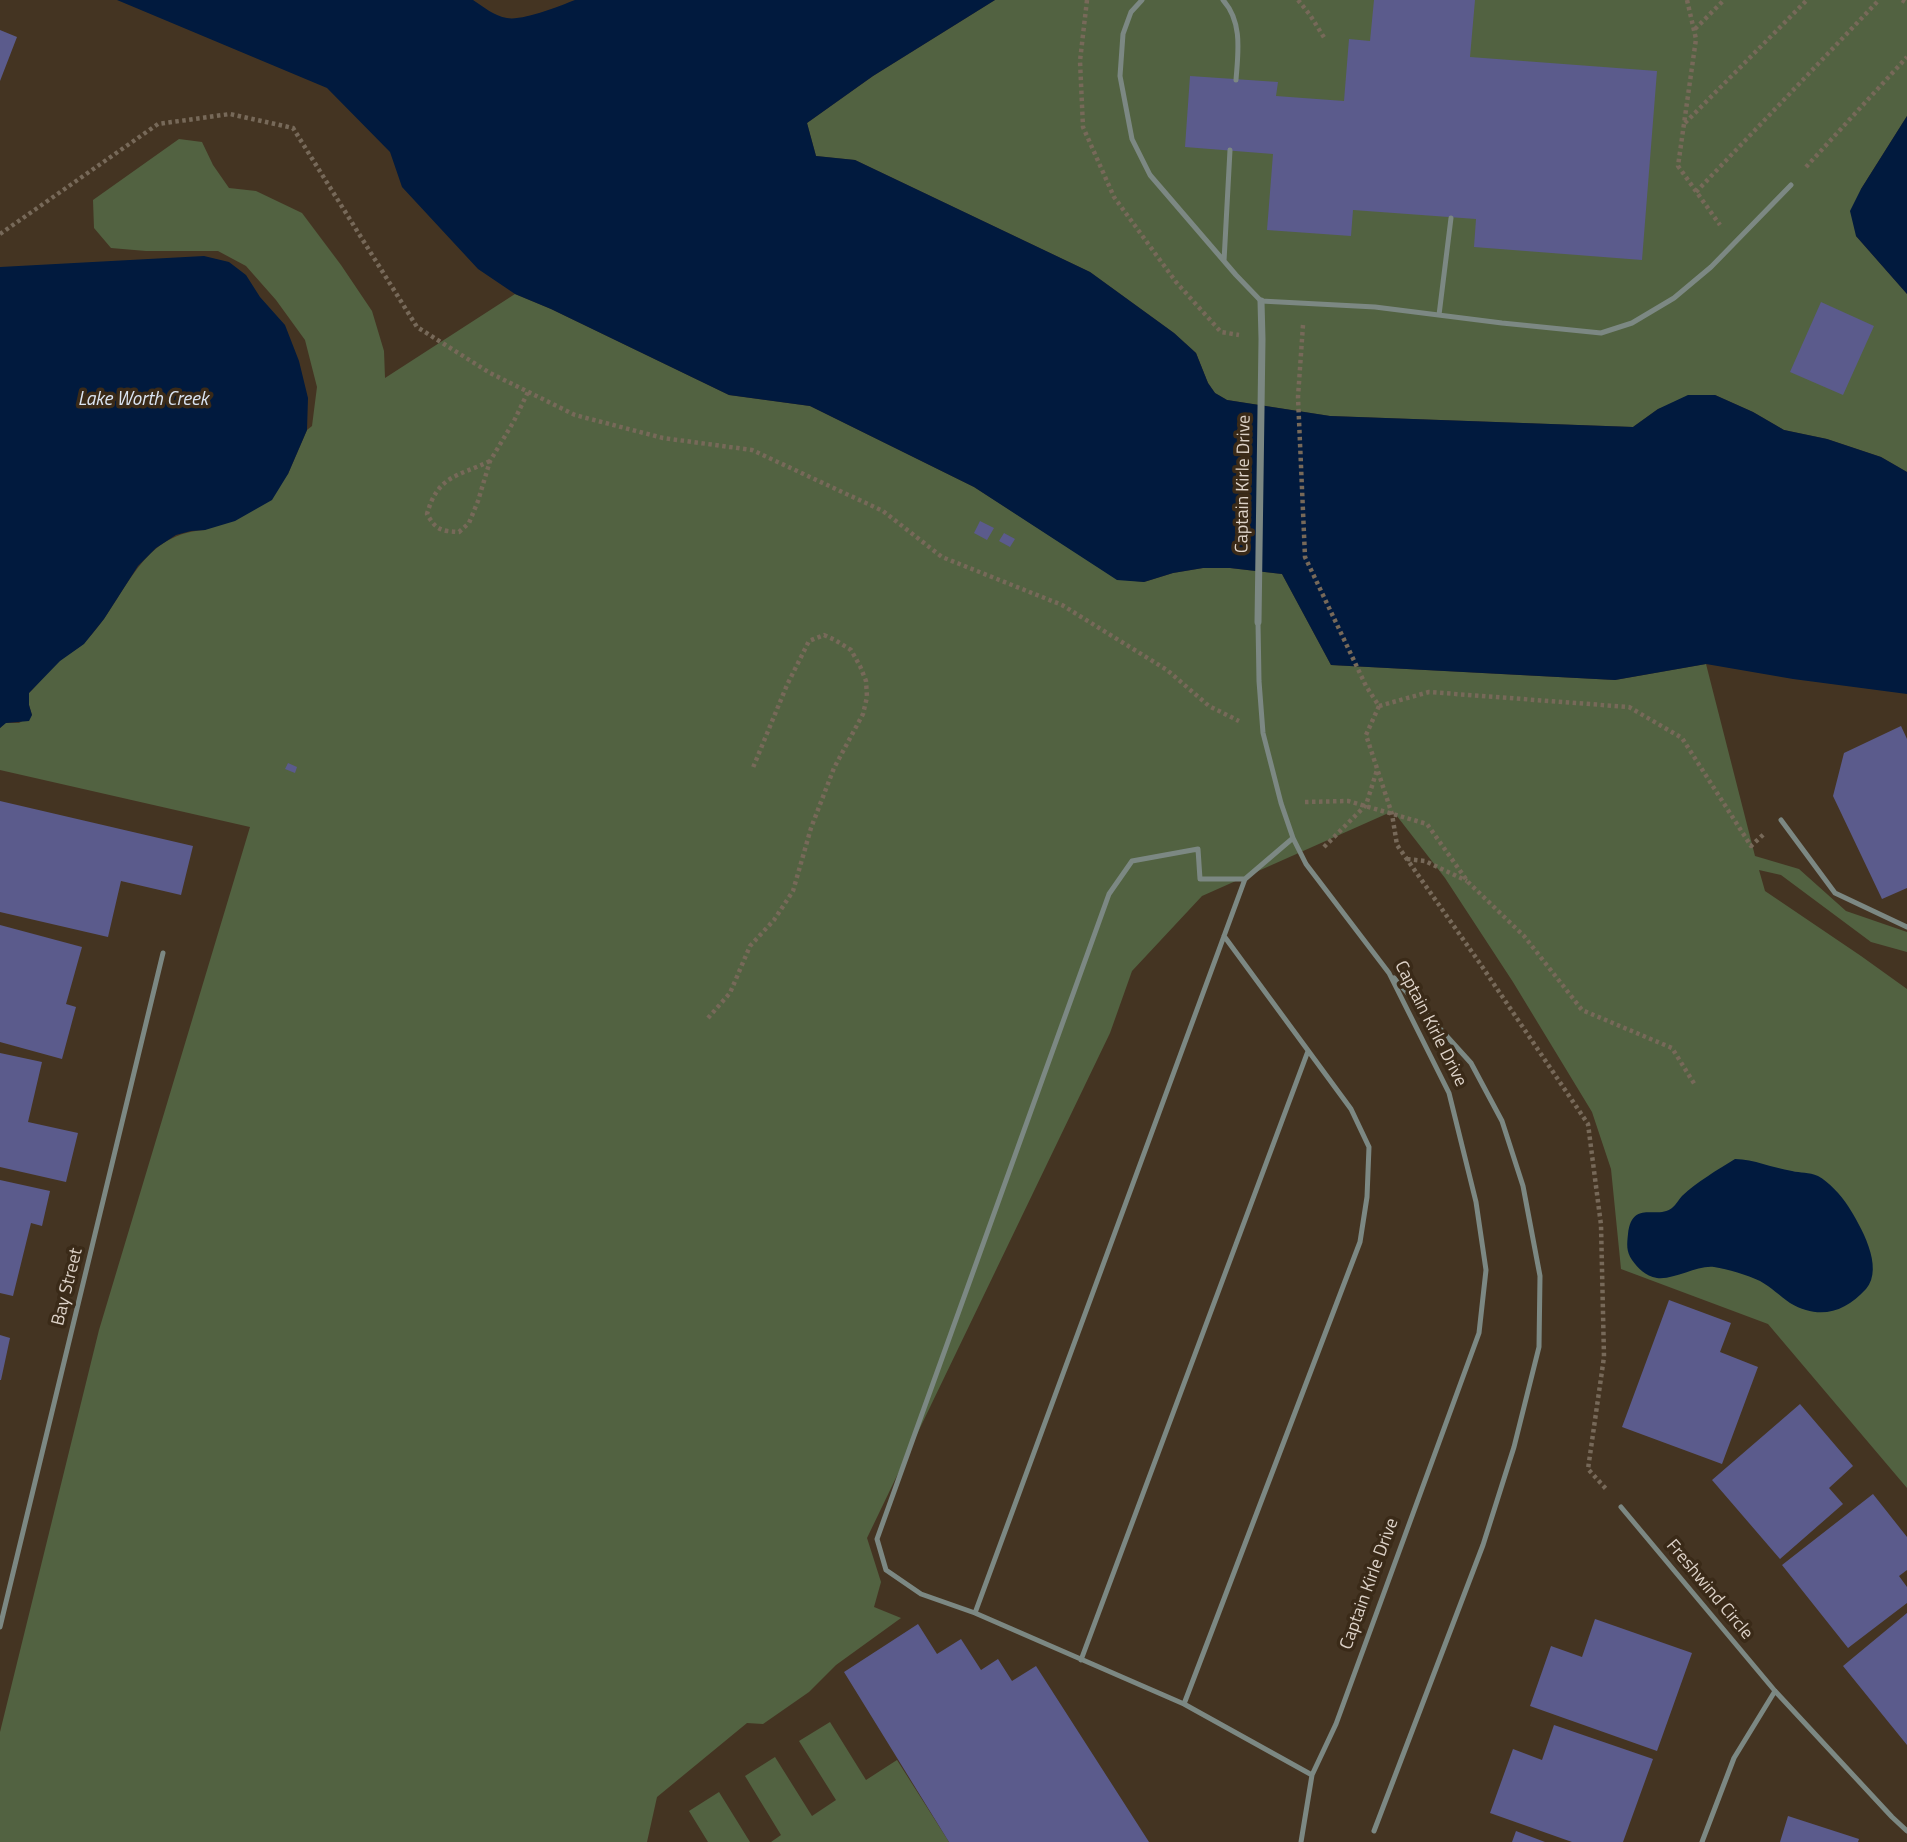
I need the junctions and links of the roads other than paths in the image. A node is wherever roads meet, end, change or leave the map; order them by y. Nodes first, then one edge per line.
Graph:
1 (1142, 0) edge
2 (1223, 0) edge
3 (1236, 80) dead end
4 (1230, 150) dead end
5 (1791, 184) road end
6 (1451, 218) dead end
7 (1224, 261) junction
8 (1261, 301) junction
9 (1439, 315) junction
10 (1258, 622) joint
11 (1781, 820) road end
12 (1293, 838) junction
13 (1245, 879) junction
14 (1907, 927) edge
15 (1224, 936) junction
16 (163, 953) dead end
17 (1390, 973) junction
18 (1308, 1051) junction
19 (1621, 1507) road end
20 (975, 1613) junction
21 (0, 1627) edge
22 (1081, 1660) junction
23 (1775, 1690) junction
24 (1184, 1704) junction
25 (1312, 1775) junction
26 (1374, 1831) dead end
27 (1907, 1831) edge
28 (1301, 1842) edge
29 (1702, 1842) edge

1 - 7 lane
2 - 3 lane
4 - 7 lane
5 - 9 lane
6 - 9 lane
7 - 8 lane
8 - 9 lane
8 - 10 street, Captain Kirle Drive
10 - 12 lane, Captain Kirle Drive
11 - 14 lane
12 - 13 lane
12 - 17 lane, Captain Kirle Drive
13 - 15 lane
13 - 20 lane
15 - 18 lane
15 - 20 lane
16 - 21 lane, Bay Street
17 - 25 lane, Captain Kirle Drive
17 - 26 lane
18 - 22 lane
18 - 24 lane
19 - 23 lane, Freshwind Circle
20 - 22 lane
22 - 24 lane
23 - 27 lane, Freshwind Circle
23 - 29 lane
24 - 25 lane
25 - 28 lane, Captain Kirle Drive

